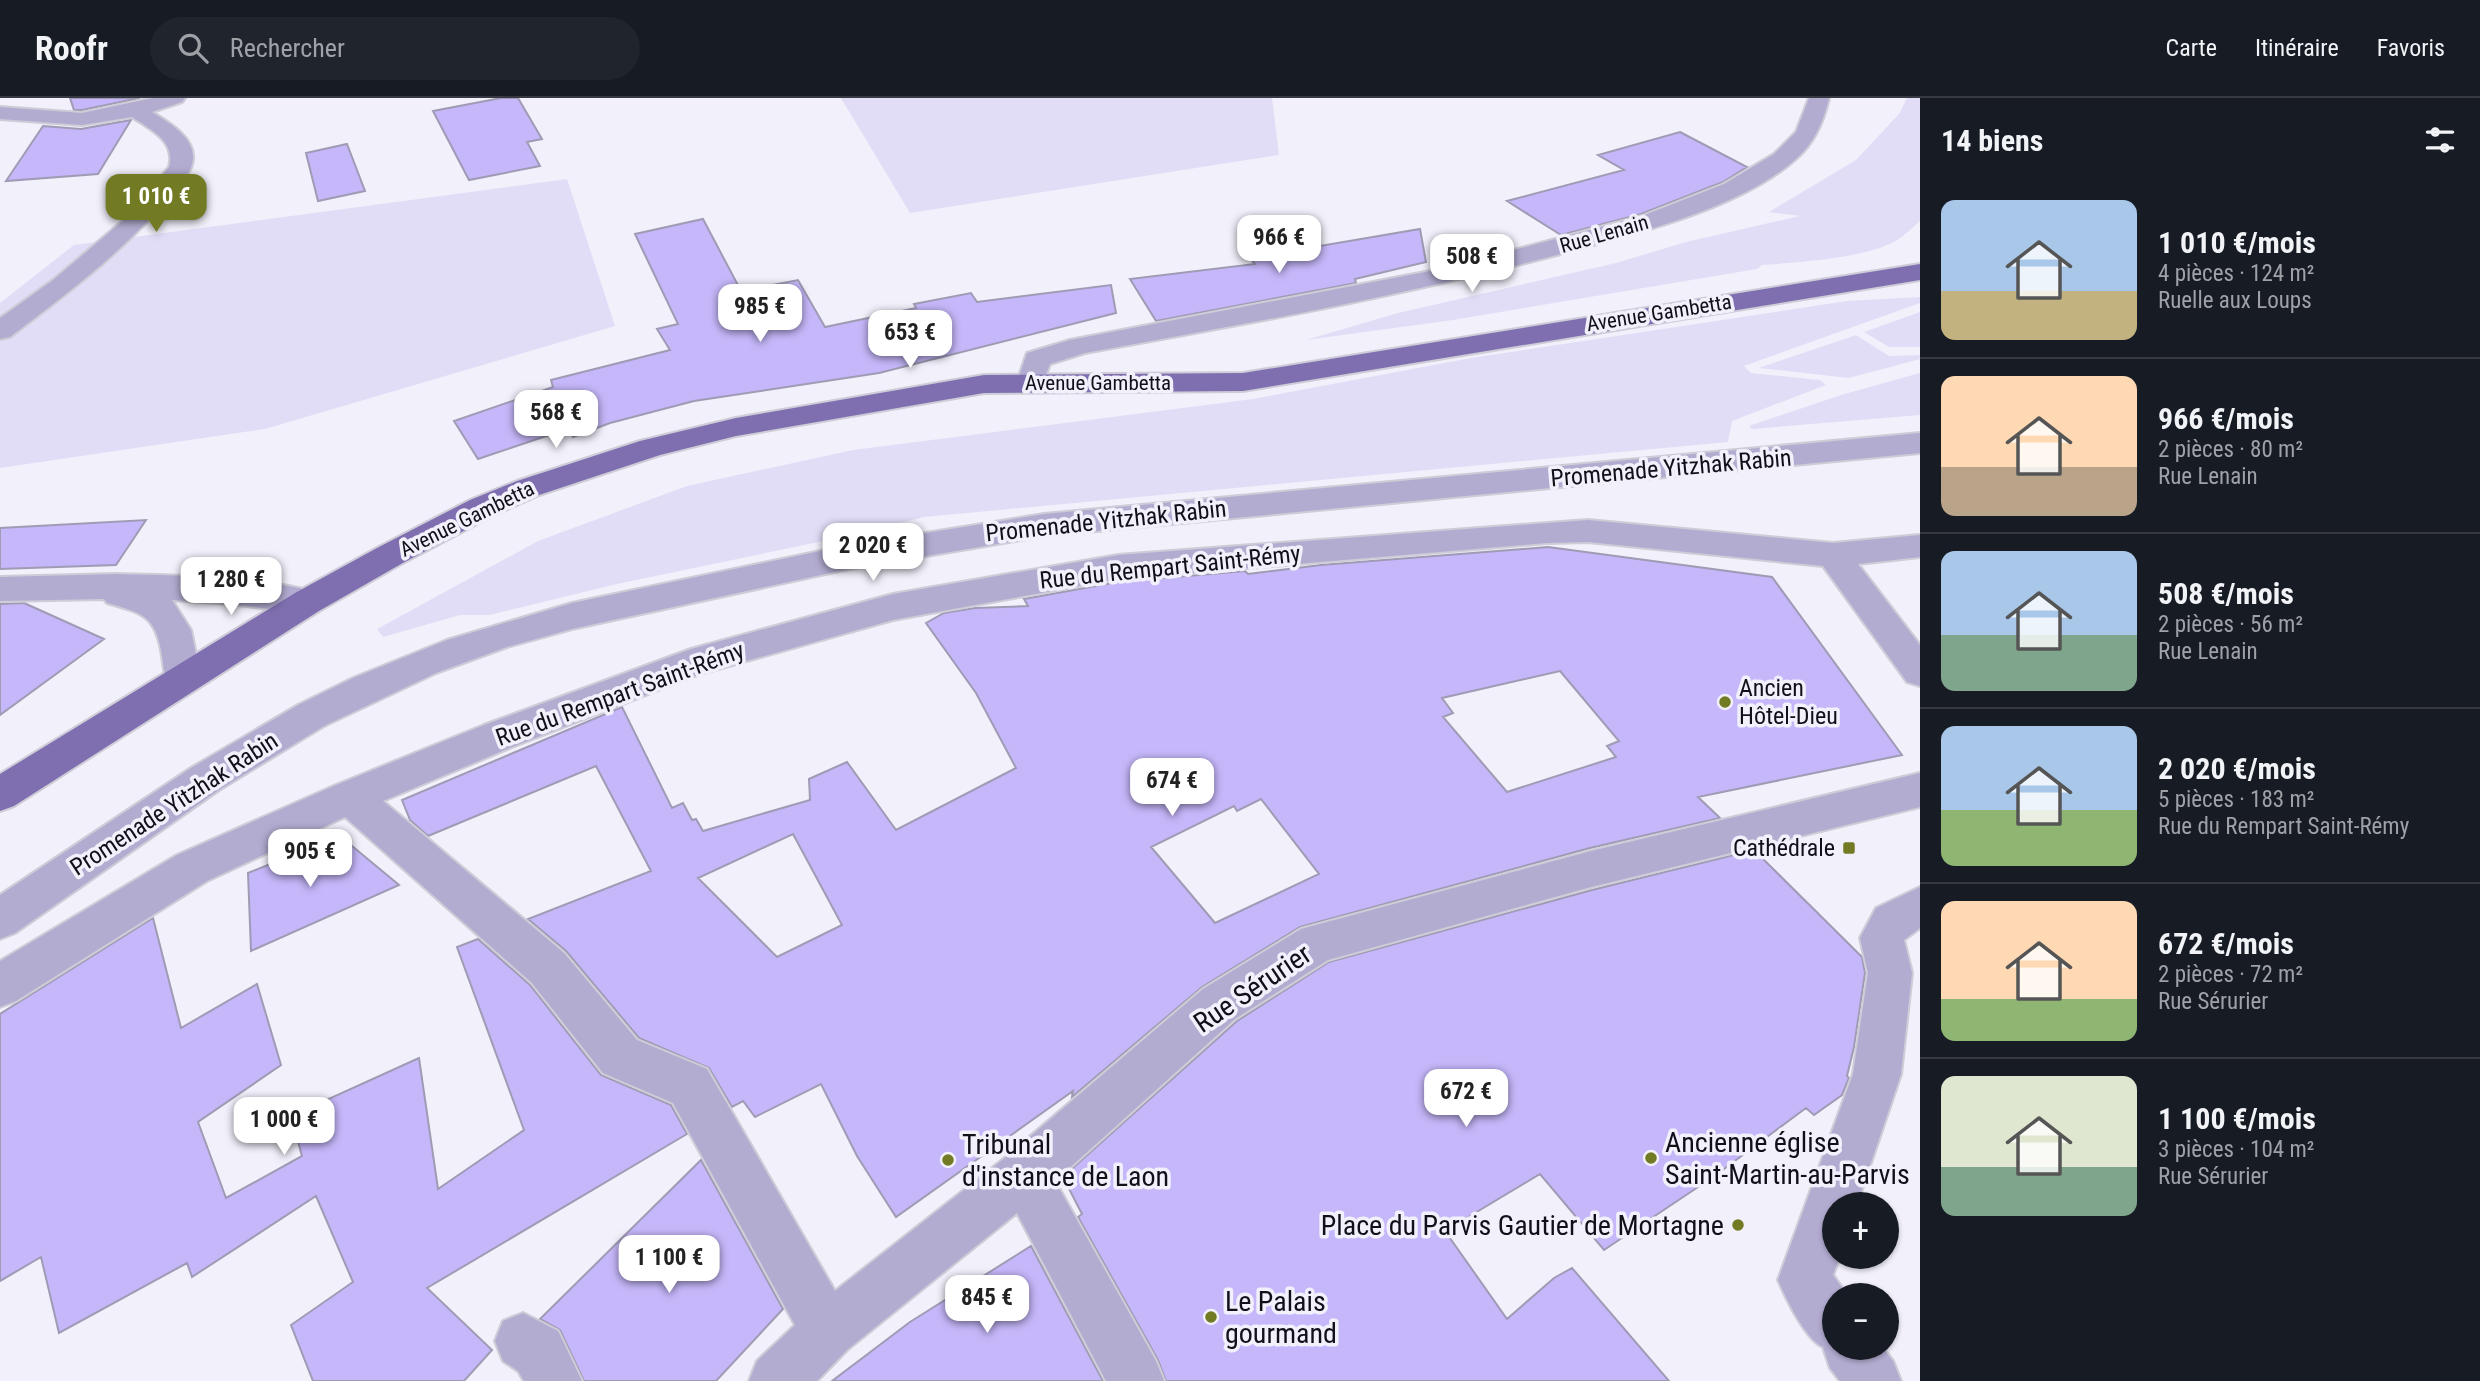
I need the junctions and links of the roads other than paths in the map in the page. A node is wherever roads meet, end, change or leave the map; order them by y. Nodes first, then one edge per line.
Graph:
1 (1819, 98) edge
2 (155, 103) edge
3 (0, 113) edge
4 (1920, 272) edge
5 (0, 331) edge
6 (1031, 382) junction
7 (1920, 443) edge
8 (1920, 547) edge
9 (1833, 555) junction
10 (97, 588) junction
11 (0, 589) edge
12 (307, 602) junction
13 (1920, 672) edge
14 (183, 679) junction
15 (1920, 790) edge
16 (0, 794) edge
17 (350, 797) junction
18 (1920, 906) edge
19 (0, 919) edge
20 (0, 986) edge
21 (1024, 1175) junction
22 (1822, 1306) edge
23 (828, 1331) junction
24 (1858, 1360) edge
25 (777, 1381) edge
26 (1136, 1381) edge
27 (1873, 1381) edge

1 - 6 street, Rue Lenain
2 - 3 street
2 - 5 street
4 - 6 main road, Avenue Gambetta
6 - 12 main road, Avenue Gambetta
7 - 19 street, Promenade Yitzhak Rabin
8 - 9 street, Rue du Rempart Saint-Rémy
9 - 13 street
9 - 17 street, Rue du Rempart Saint-Rémy
10 - 11 street
10 - 12 street
10 - 14 street
12 - 14 main road, Avenue Gambetta
14 - 16 main road, Avenue Gambetta
15 - 21 street, Rue Sérurier
17 - 20 street, Rue du Rempart Saint-Rémy
17 - 23 street
18 - 22 street
21 - 23 street, Rue Sérurier
21 - 26 street
23 - 25 street, Rue Sérurier
24 - 27 street

